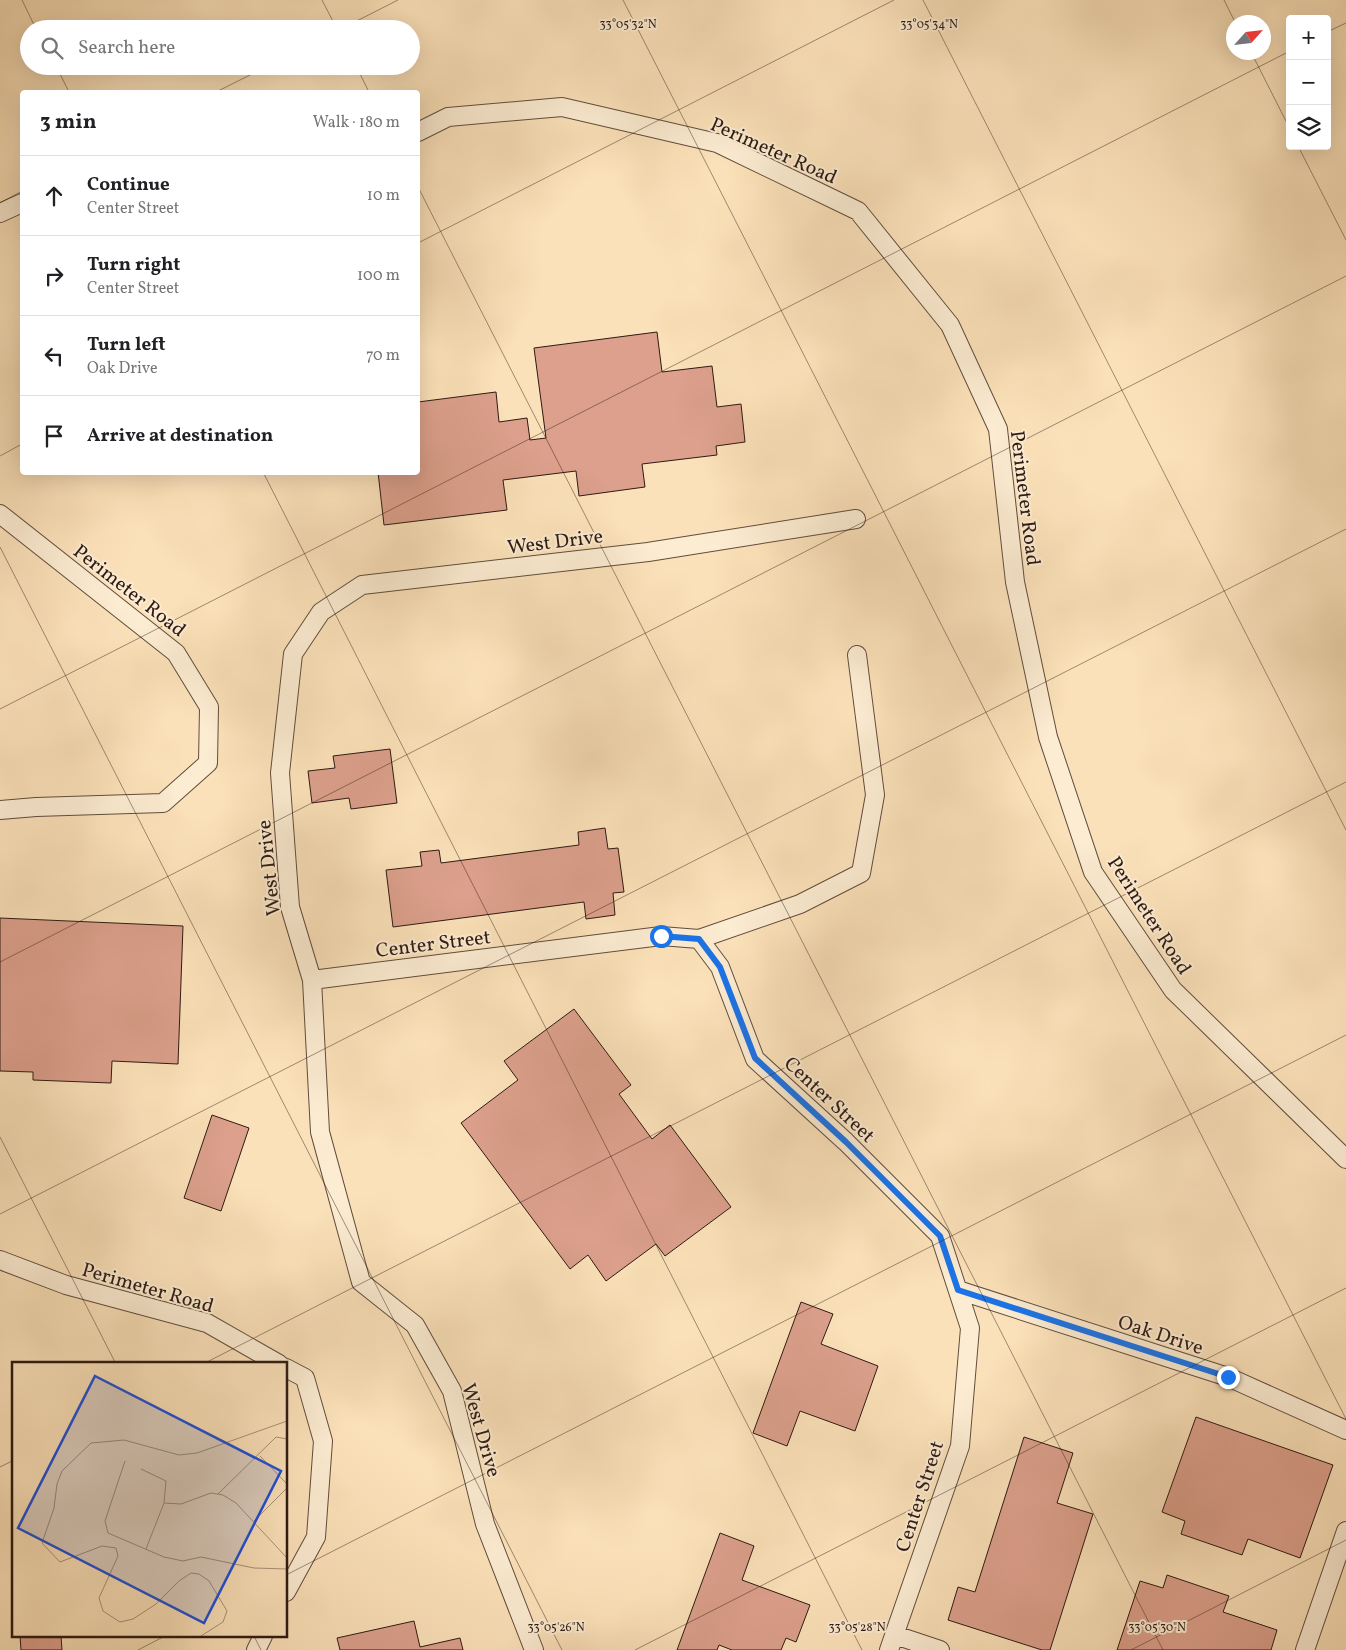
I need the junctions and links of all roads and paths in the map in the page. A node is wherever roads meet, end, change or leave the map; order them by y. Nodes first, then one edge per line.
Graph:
1 (420, 131) edge
2 (20, 204) edge
3 (0, 213) edge
4 (0, 514) edge
5 (856, 519) dead end
6 (857, 655) dead end
7 (0, 810) edge
8 (699, 939) junction
9 (312, 980) junction
10 (1346, 1159) edge
11 (0, 1260) edge
12 (958, 1290) junction
13 (275, 1362) edge
14 (288, 1369) edge
15 (1346, 1430) edge
16 (1346, 1531) edge
17 (288, 1588) edge
18 (262, 1638) edge
19 (892, 1642) edge
20 (256, 1650) edge
21 (534, 1650) edge
22 (940, 1650) edge
23 (1305, 1650) edge

1 - 10 lane, Perimeter Road
2 - 3 lane
4 - 7 lane, Perimeter Road
5 - 9 lane, West Drive
6 - 8 lane
8 - 9 lane, Center Street
8 - 12 lane, Center Street
9 - 21 lane, West Drive
11 - 13 lane, Perimeter Road
12 - 15 lane, Oak Drive
12 - 19 lane, Center Street
14 - 17 lane
16 - 23 lane
18 - 20 lane
19 - 22 lane

